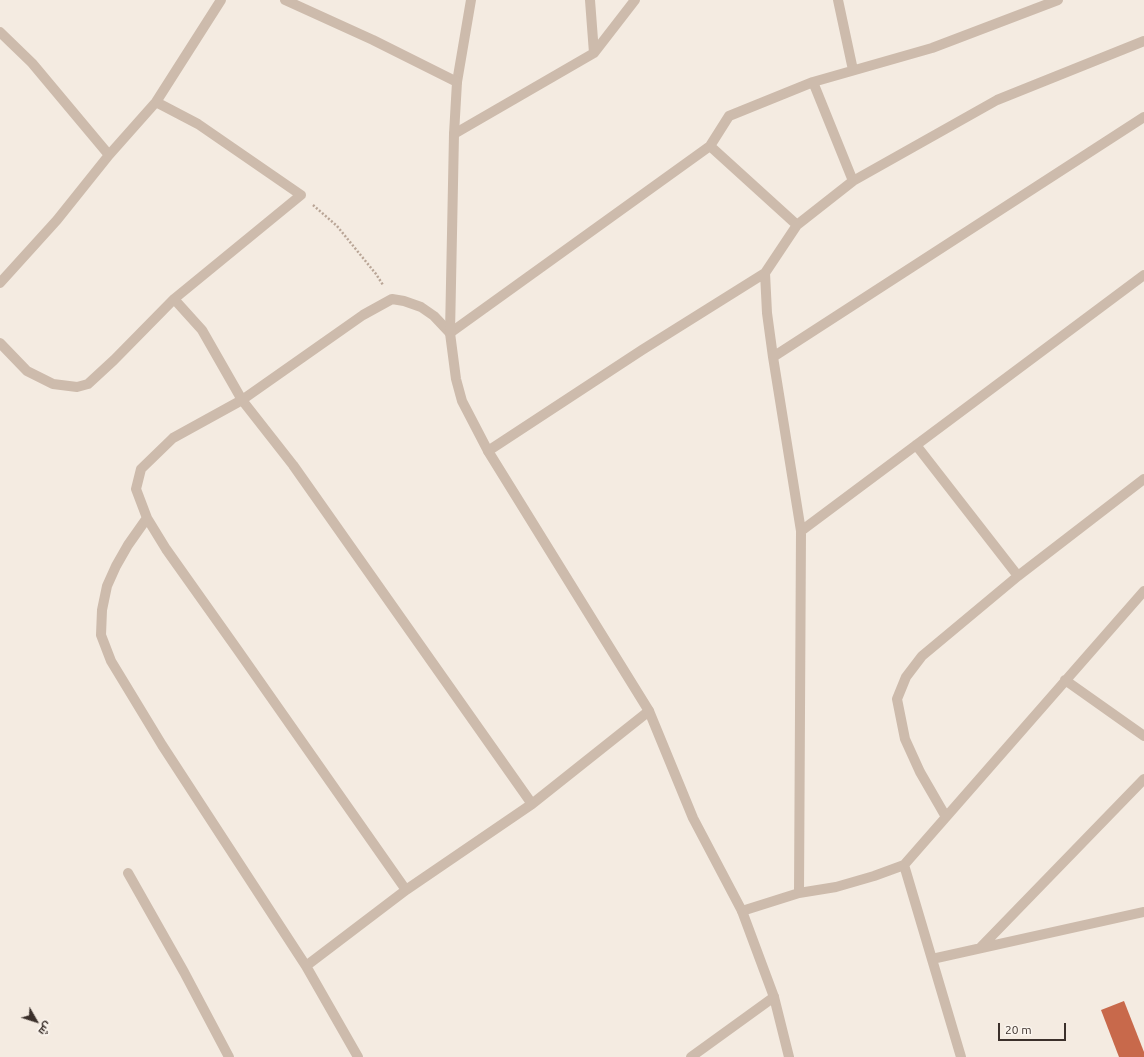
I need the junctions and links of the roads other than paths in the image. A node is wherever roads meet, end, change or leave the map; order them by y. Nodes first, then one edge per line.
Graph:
1 (221, 0) edge
2 (285, 0) edge
3 (471, 0) edge
4 (590, 0) edge
5 (635, 0) edge
6 (838, 0) edge
7 (1058, 0) edge
8 (0, 32) edge
9 (1144, 41) edge
10 (594, 53) junction
11 (854, 70) junction
12 (457, 82) junction
13 (813, 82) junction
14 (156, 102) junction
15 (1144, 117) edge
16 (454, 134) junction
17 (710, 146) junction
18 (109, 155) junction
19 (853, 181) junction
20 (797, 225) junction
21 (765, 273) junction
22 (1144, 275) edge
23 (0, 283) edge
24 (174, 298) junction
25 (450, 333) junction
26 (0, 343) edge
27 (773, 357) junction
28 (242, 400) junction
29 (916, 445) junction
30 (488, 451) junction
31 (1144, 479) edge
32 (147, 518) junction
33 (802, 531) junction
34 (1018, 576) junction
35 (1144, 591) edge
36 (1065, 680) junction
37 (649, 711) junction
38 (1144, 736) edge
39 (1144, 779) edge
40 (532, 804) junction
41 (946, 817) junction
42 (904, 865) junction
43 (128, 872) dead end
44 (406, 890) junction
45 (799, 893) junction
46 (742, 911) junction
47 (1144, 912) edge
48 (980, 948) junction
49 (932, 959) junction
50 (306, 966) junction
51 (774, 997) junction
52 (229, 1057) edge
53 (358, 1057) edge
54 (691, 1057) edge
55 (789, 1057) edge
56 (961, 1057) edge

1 - 14 street
2 - 12 street
3 - 12 street
4 - 10 street
5 - 10 street
6 - 11 street
7 - 11 street
8 - 18 street
9 - 19 street
10 - 16 street
11 - 13 street
12 - 16 street
13 - 17 street
13 - 19 street
14 - 18 street
14 - 24 street
15 - 27 street
16 - 25 street
17 - 20 street
17 - 25 street
18 - 23 street
19 - 20 street
20 - 21 street
21 - 27 street
21 - 30 street
22 - 29 street
24 - 26 street
24 - 28 street
25 - 28 street
25 - 30 street
27 - 33 street
28 - 32 street
28 - 40 street
29 - 33 street
29 - 34 street
30 - 37 street
31 - 34 street
32 - 44 street
32 - 50 street
33 - 45 street
34 - 41 street
35 - 36 street
36 - 38 street
36 - 41 street
37 - 40 street
37 - 46 street
39 - 48 street
40 - 44 street
41 - 42 street
42 - 45 street
42 - 49 street
43 - 52 street
44 - 50 street
45 - 46 street
46 - 51 street
47 - 48 street
48 - 49 street
49 - 56 street
50 - 53 street
51 - 54 street
51 - 55 street

